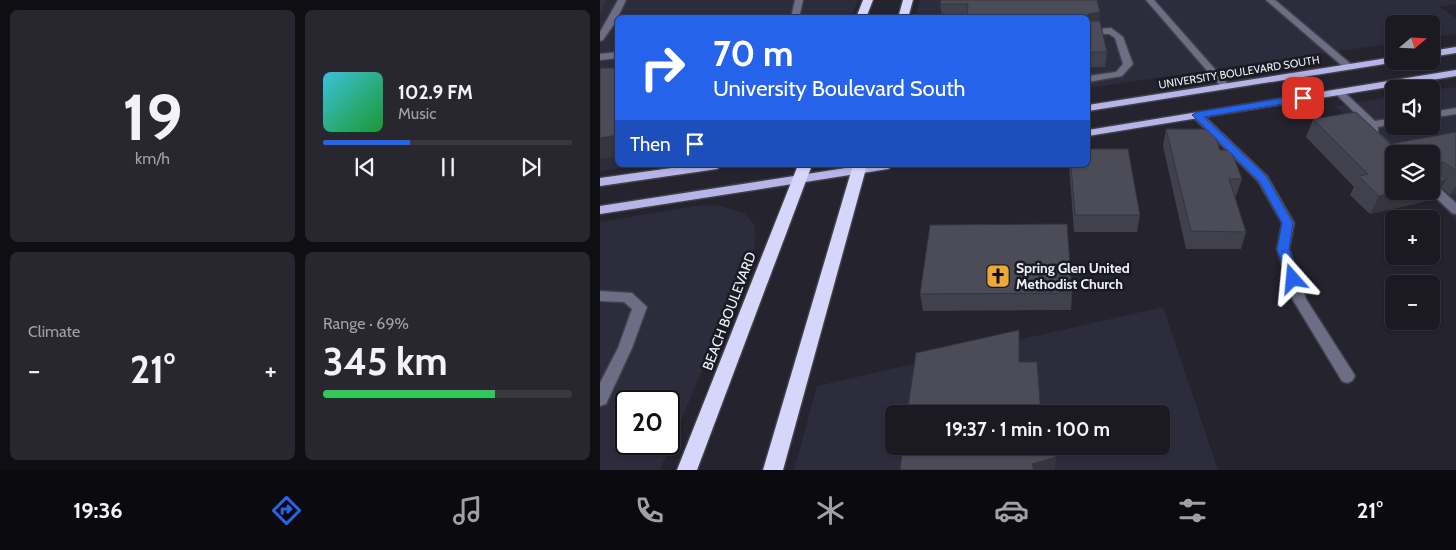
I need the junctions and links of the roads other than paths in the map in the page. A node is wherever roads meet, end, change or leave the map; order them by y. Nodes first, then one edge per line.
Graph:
1 (622, 0) edge
2 (799, 0) edge
3 (868, 0) edge
4 (908, 0) edge
5 (1150, 0) edge
6 (1270, 0) edge
7 (796, 15) edge
8 (862, 15) edge
9 (904, 15) edge
10 (1090, 32) edge
11 (600, 38) edge
12 (1456, 50) edge
13 (1440, 53) edge
14 (615, 55) edge
15 (600, 57) edge
16 (1385, 61) edge
17 (1349, 67) junction
18 (1456, 74) edge
19 (1090, 79) edge
20 (1225, 86) junction
21 (1338, 92) junction
22 (1090, 108) edge
23 (1456, 111) edge
24 (1440, 114) edge
25 (1197, 115) junction
26 (1385, 123) edge
27 (1373, 125) junction
28 (1090, 133) edge
29 (1385, 145) edge
30 (703, 167) edge
31 (859, 167) edge
32 (802, 172) edge
33 (600, 182) edge
34 (1440, 195) edge
35 (600, 210) edge
36 (1456, 210) edge
37 (600, 296) edge
38 (1347, 376) dead end
39 (600, 399) edge
40 (687, 470) edge
41 (773, 470) edge

1 - 11 lane
2 - 7 lane
3 - 8 highway
4 - 9 highway
5 - 20 lane
6 - 17 lane
10 - 19 lane
12 - 13 main road
14 - 15 lane
16 - 17 main road, UNIVERSITY BOULEVARD SOUTH
17 - 20 main road, UNIVERSITY BOULEVARD SOUTH
18 - 21 main road
20 - 22 main road, UNIVERSITY BOULEVARD SOUTH
21 - 25 main road
21 - 27 lane
23 - 24 lane
25 - 28 main road
25 - 38 lane
26 - 27 lane
27 - 29 lane
30 - 33 main road
31 - 32 main road
31 - 41 highway
32 - 35 main road
32 - 40 highway, BEACH BOULEVARD
34 - 36 lane
37 - 39 lane

